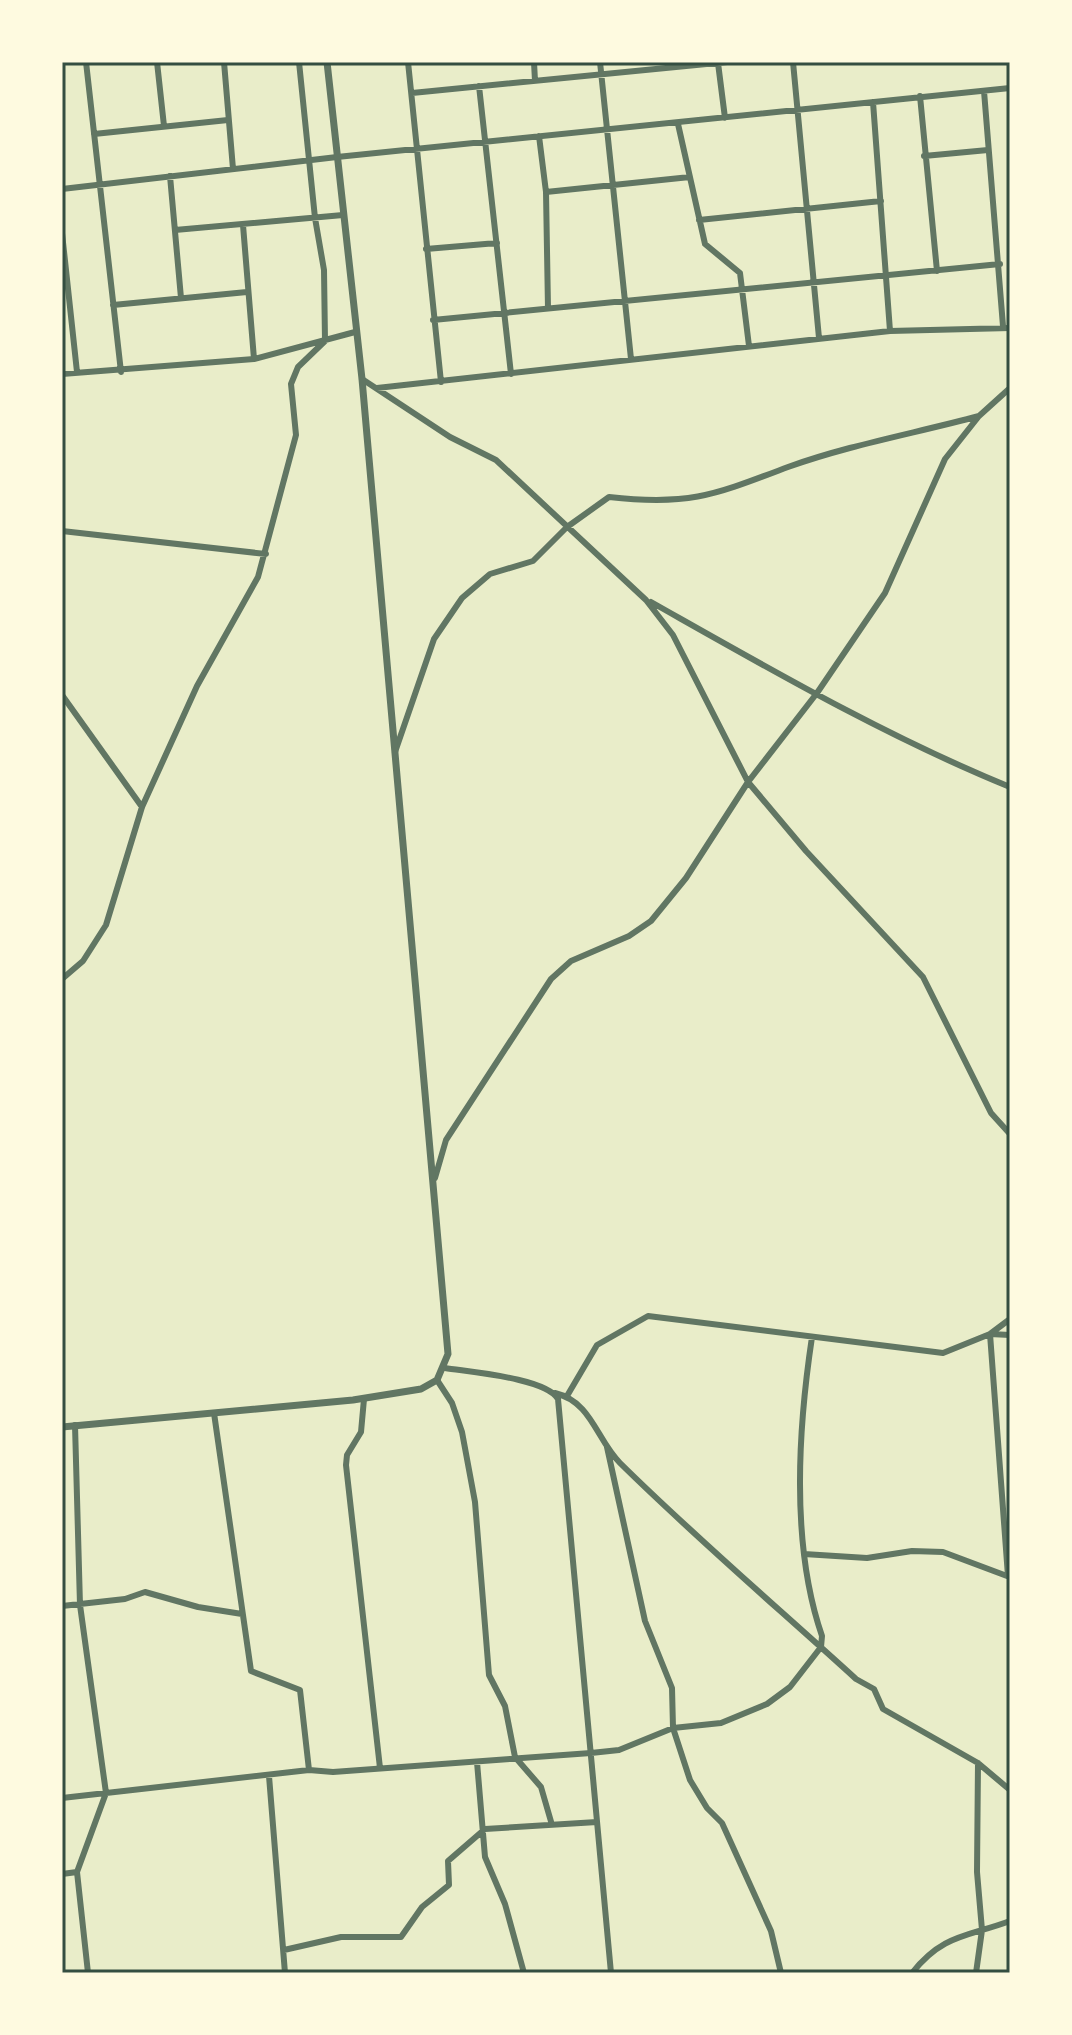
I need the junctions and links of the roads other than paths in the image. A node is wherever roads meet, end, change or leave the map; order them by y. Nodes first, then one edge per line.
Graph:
1 (86, 62) edge
2 (157, 62) edge
3 (224, 62) edge
4 (299, 62) edge
5 (327, 62) edge
6 (408, 62) edge
7 (534, 62) edge
8 (600, 62) edge
9 (718, 62) edge
10 (727, 62) edge
11 (793, 62) edge
12 (601, 74) junction
13 (535, 81) junction
14 (479, 86) junction
15 (1010, 88) edge
16 (984, 91) junction
17 (412, 93) junction
18 (920, 96) junction
19 (873, 102) junction
20 (800, 111) junction
21 (725, 118) junction
22 (228, 120) junction
23 (678, 124) junction
24 (164, 126) junction
25 (606, 131) junction
26 (94, 134) junction
27 (539, 136) junction
28 (484, 142) junction
29 (418, 148) junction
30 (988, 150) junction
31 (924, 156) junction
32 (337, 157) junction
33 (311, 161) junction
34 (233, 169) junction
35 (170, 176) junction
36 (690, 177) junction
37 (100, 184) junction
38 (613, 185) junction
39 (62, 189) edge
40 (546, 192) junction
41 (881, 201) junction
42 (807, 208) junction
43 (343, 215) junction
44 (315, 218) junction
45 (699, 220) junction
46 (243, 225) junction
47 (175, 230) junction
48 (62, 233) edge
49 (62, 242) edge
50 (497, 243) junction
51 (426, 249) junction
52 (1000, 264) junction
53 (937, 271) junction
54 (884, 277) junction
55 (815, 282) junction
56 (743, 289) junction
57 (247, 292) junction
58 (181, 298) junction
59 (625, 301) junction
60 (113, 305) junction
61 (548, 308) junction
62 (503, 313) junction
63 (433, 320) junction
64 (1006, 327) edge
65 (890, 331) junction
66 (355, 332) junction
67 (819, 338) junction
68 (325, 341) junction
69 (749, 346) junction
70 (254, 359) junction
71 (631, 359) junction
72 (77, 372) junction
73 (121, 372) junction
74 (62, 374) edge
75 (511, 374) junction
76 (362, 379) junction
77 (441, 382) junction
78 (1010, 388) edge
79 (376, 389) junction
80 (979, 416) junction
81 (567, 527) junction
82 (62, 531) edge
83 (266, 554) junction
84 (646, 600) junction
85 (817, 693) junction
86 (62, 695) edge
87 (394, 755) junction
88 (748, 782) junction
89 (1010, 787) edge
90 (142, 807) junction
91 (62, 979) edge
92 (1010, 1134) edge
93 (435, 1178) junction
94 (1010, 1319) edge
95 (990, 1334) junction
96 (1010, 1335) edge
97 (812, 1337) junction
98 (445, 1368) junction
99 (437, 1380) junction
100 (555, 1393) junction
101 (567, 1396) junction
102 (364, 1399) junction
103 (214, 1413) junction
104 (75, 1425) junction
105 (62, 1427) edge
106 (607, 1443) junction
107 (804, 1554) junction
108 (1009, 1576) edge
109 (80, 1605) junction
110 (62, 1606) edge
111 (242, 1614) junction
112 (821, 1647) junction
113 (673, 1728) junction
114 (591, 1753) junction
115 (515, 1757) junction
116 (477, 1762) junction
117 (978, 1763) junction
118 (380, 1768) junction
119 (309, 1770) junction
120 (269, 1776) junction
121 (1010, 1790) edge
122 (106, 1793) junction
123 (62, 1798) edge
124 (597, 1822) junction
125 (552, 1825) junction
126 (485, 1829) junction
127 (77, 1872) junction
128 (62, 1874) edge
129 (1010, 1921) edge
130 (982, 1930) junction
131 (284, 1950) junction
132 (88, 1973) edge
133 (285, 1973) edge
134 (524, 1973) edge
135 (611, 1973) edge
136 (659, 1973) edge
137 (680, 1973) edge
138 (781, 1973) edge
139 (912, 1973) edge
140 (976, 1973) edge

1 - 26 street
2 - 24 street
3 - 22 street
4 - 33 street
5 - 32 street
6 - 17 street
7 - 13 street
8 - 12 street
9 - 10 street
9 - 12 street
9 - 21 street
11 - 20 street
12 - 13 street
12 - 25 street
13 - 14 street
14 - 17 street
14 - 28 street
15 - 16 street
16 - 18 street
16 - 30 street
17 - 29 street
18 - 19 street
18 - 31 street
19 - 20 street
19 - 41 street
20 - 21 street
20 - 42 street
21 - 23 street
22 - 24 street
22 - 34 street
23 - 25 street
23 - 36 street
24 - 26 street
25 - 27 street
25 - 38 street
26 - 37 street
27 - 28 street
27 - 40 street
28 - 29 street
28 - 50 street
29 - 32 street
29 - 51 street
30 - 31 street
30 - 52 street
31 - 53 street
32 - 33 street
32 - 43 street
33 - 34 street
33 - 44 street
34 - 35 street
35 - 37 street
35 - 47 street
36 - 38 street
36 - 45 street
37 - 39 street
37 - 60 street
38 - 40 street
38 - 59 street
40 - 61 street
41 - 42 street
41 - 54 street
42 - 45 street
42 - 55 street
43 - 44 street
43 - 66 street
44 - 46 street
44 - 68 street
45 - 56 street
46 - 47 street
46 - 57 street
47 - 58 street
48 - 49 street
49 - 72 street
50 - 51 street
50 - 62 street
51 - 63 street
52 - 53 street
52 - 64 street
53 - 54 street
54 - 55 street
54 - 65 street
55 - 56 street
55 - 67 street
56 - 59 street
56 - 69 street
57 - 58 street
57 - 70 street
58 - 60 street
59 - 61 street
59 - 71 street
60 - 73 street
61 - 62 street
62 - 63 street
62 - 75 street
63 - 77 street
64 - 65 street
65 - 67 street
66 - 68 street
66 - 76 street
67 - 69 street
68 - 70 street
68 - 83 street
69 - 71 street
70 - 73 street
71 - 75 street
72 - 73 street
72 - 74 street
75 - 77 street
76 - 79 street
76 - 87 street
77 - 79 street
78 - 80 street
79 - 81 street
80 - 81 street
80 - 85 street
81 - 84 street
81 - 87 street
82 - 83 street
83 - 90 street
84 - 85 street
84 - 88 street
85 - 88 street
85 - 89 street
86 - 90 street
87 - 93 street
88 - 92 street
88 - 93 street
90 - 91 street
93 - 98 street
94 - 95 street
95 - 96 street
95 - 97 street
95 - 108 street
97 - 101 street
97 - 107 street
98 - 99 street
98 - 100 street
99 - 102 street
99 - 115 street
100 - 101 street
100 - 114 street
101 - 106 street
102 - 103 street
102 - 118 street
103 - 104 street
103 - 111 street
104 - 105 street
104 - 109 street
106 - 112 street
106 - 113 street
107 - 108 street
107 - 112 street
109 - 110 street
109 - 111 street
109 - 122 street
111 - 119 street
112 - 113 street
112 - 117 street
113 - 114 street
113 - 138 street
114 - 115 street
114 - 124 street
115 - 116 street
115 - 125 street
116 - 118 street
116 - 126 street
117 - 121 street
117 - 130 street
118 - 119 street
119 - 120 street
120 - 122 street
120 - 131 street
122 - 123 street
122 - 127 street
124 - 125 street
124 - 135 street
125 - 126 street
126 - 131 street
126 - 134 street
127 - 128 street
127 - 132 street
129 - 130 street
130 - 139 street
130 - 140 street
131 - 133 street
136 - 137 street

